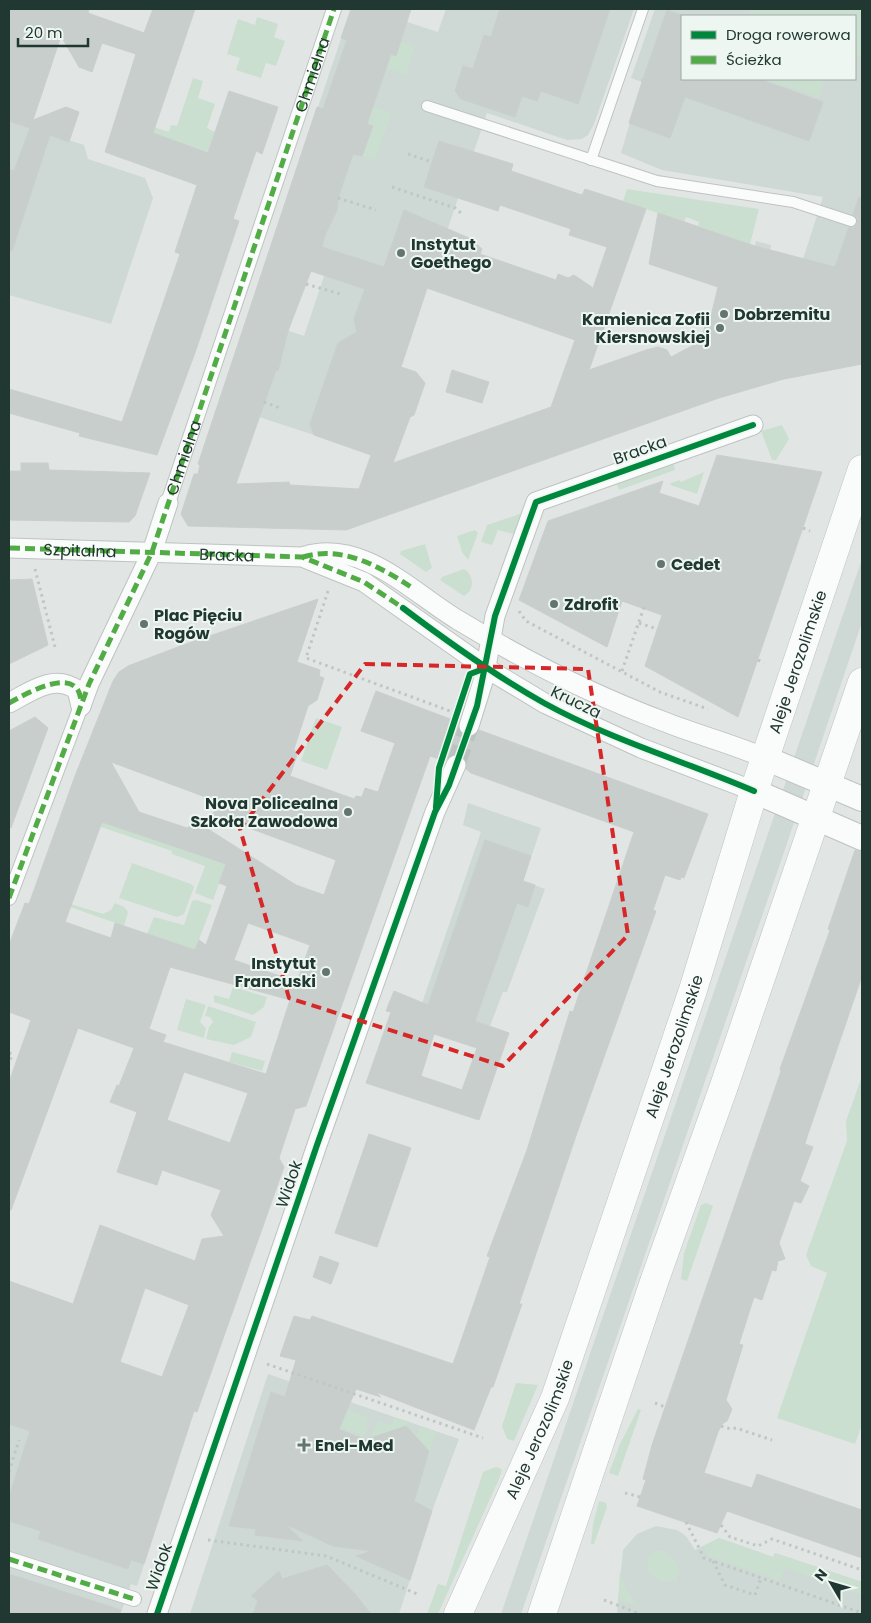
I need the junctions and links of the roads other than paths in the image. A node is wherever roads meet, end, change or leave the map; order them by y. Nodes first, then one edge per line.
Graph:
1 (334, 9) edge
2 (643, 9) edge
3 (427, 106) dead end
4 (591, 160) junction
5 (851, 221) dead end
6 (753, 425) dead end
7 (862, 469) edge
8 (168, 503) joint
9 (9, 548) edge
10 (152, 552) junction
11 (302, 557) junction
12 (490, 638) junction
13 (486, 668) junction
14 (862, 682) edge
15 (9, 703) edge
16 (81, 706) junction
17 (462, 716) tunnel mouth
18 (765, 758) junction
19 (456, 765) tunnel mouth
20 (828, 785) junction
21 (754, 792) junction
22 (862, 799) edge
23 (816, 819) junction
24 (862, 838) edge
25 (9, 898) edge
26 (9, 1559) edge
27 (134, 1598) dead end
28 (157, 1614) edge
29 (458, 1614) edge
30 (542, 1614) edge

1 - 8 street, Chmielna
2 - 4 lane
3 - 4 lane
4 - 5 lane
6 - 12 street, Bracka
7 - 18 main road, Aleje Jerozolimskie
8 - 10 street, Chmielna
9 - 10 street, Szpitalna
10 - 11 street, Bracka
10 - 16 street, Chmielna
11 - 12 street, Krucza
11 - 13 street, Krucza
12 - 13 street
12 - 18 street, Krucza
13 - 17 street
13 - 21 street, Krucza
14 - 20 main road
15 - 16 street
16 - 25 street, Chmielna
18 - 20 street, Krucza
18 - 21 main road, Aleje Jerozolimskie
19 - 28 street, Widok
20 - 22 street, Krucza
20 - 23 main road
21 - 23 street, Krucza
21 - 29 main road, Aleje Jerozolimskie
23 - 24 street, Krucza
23 - 30 main road
26 - 27 street

